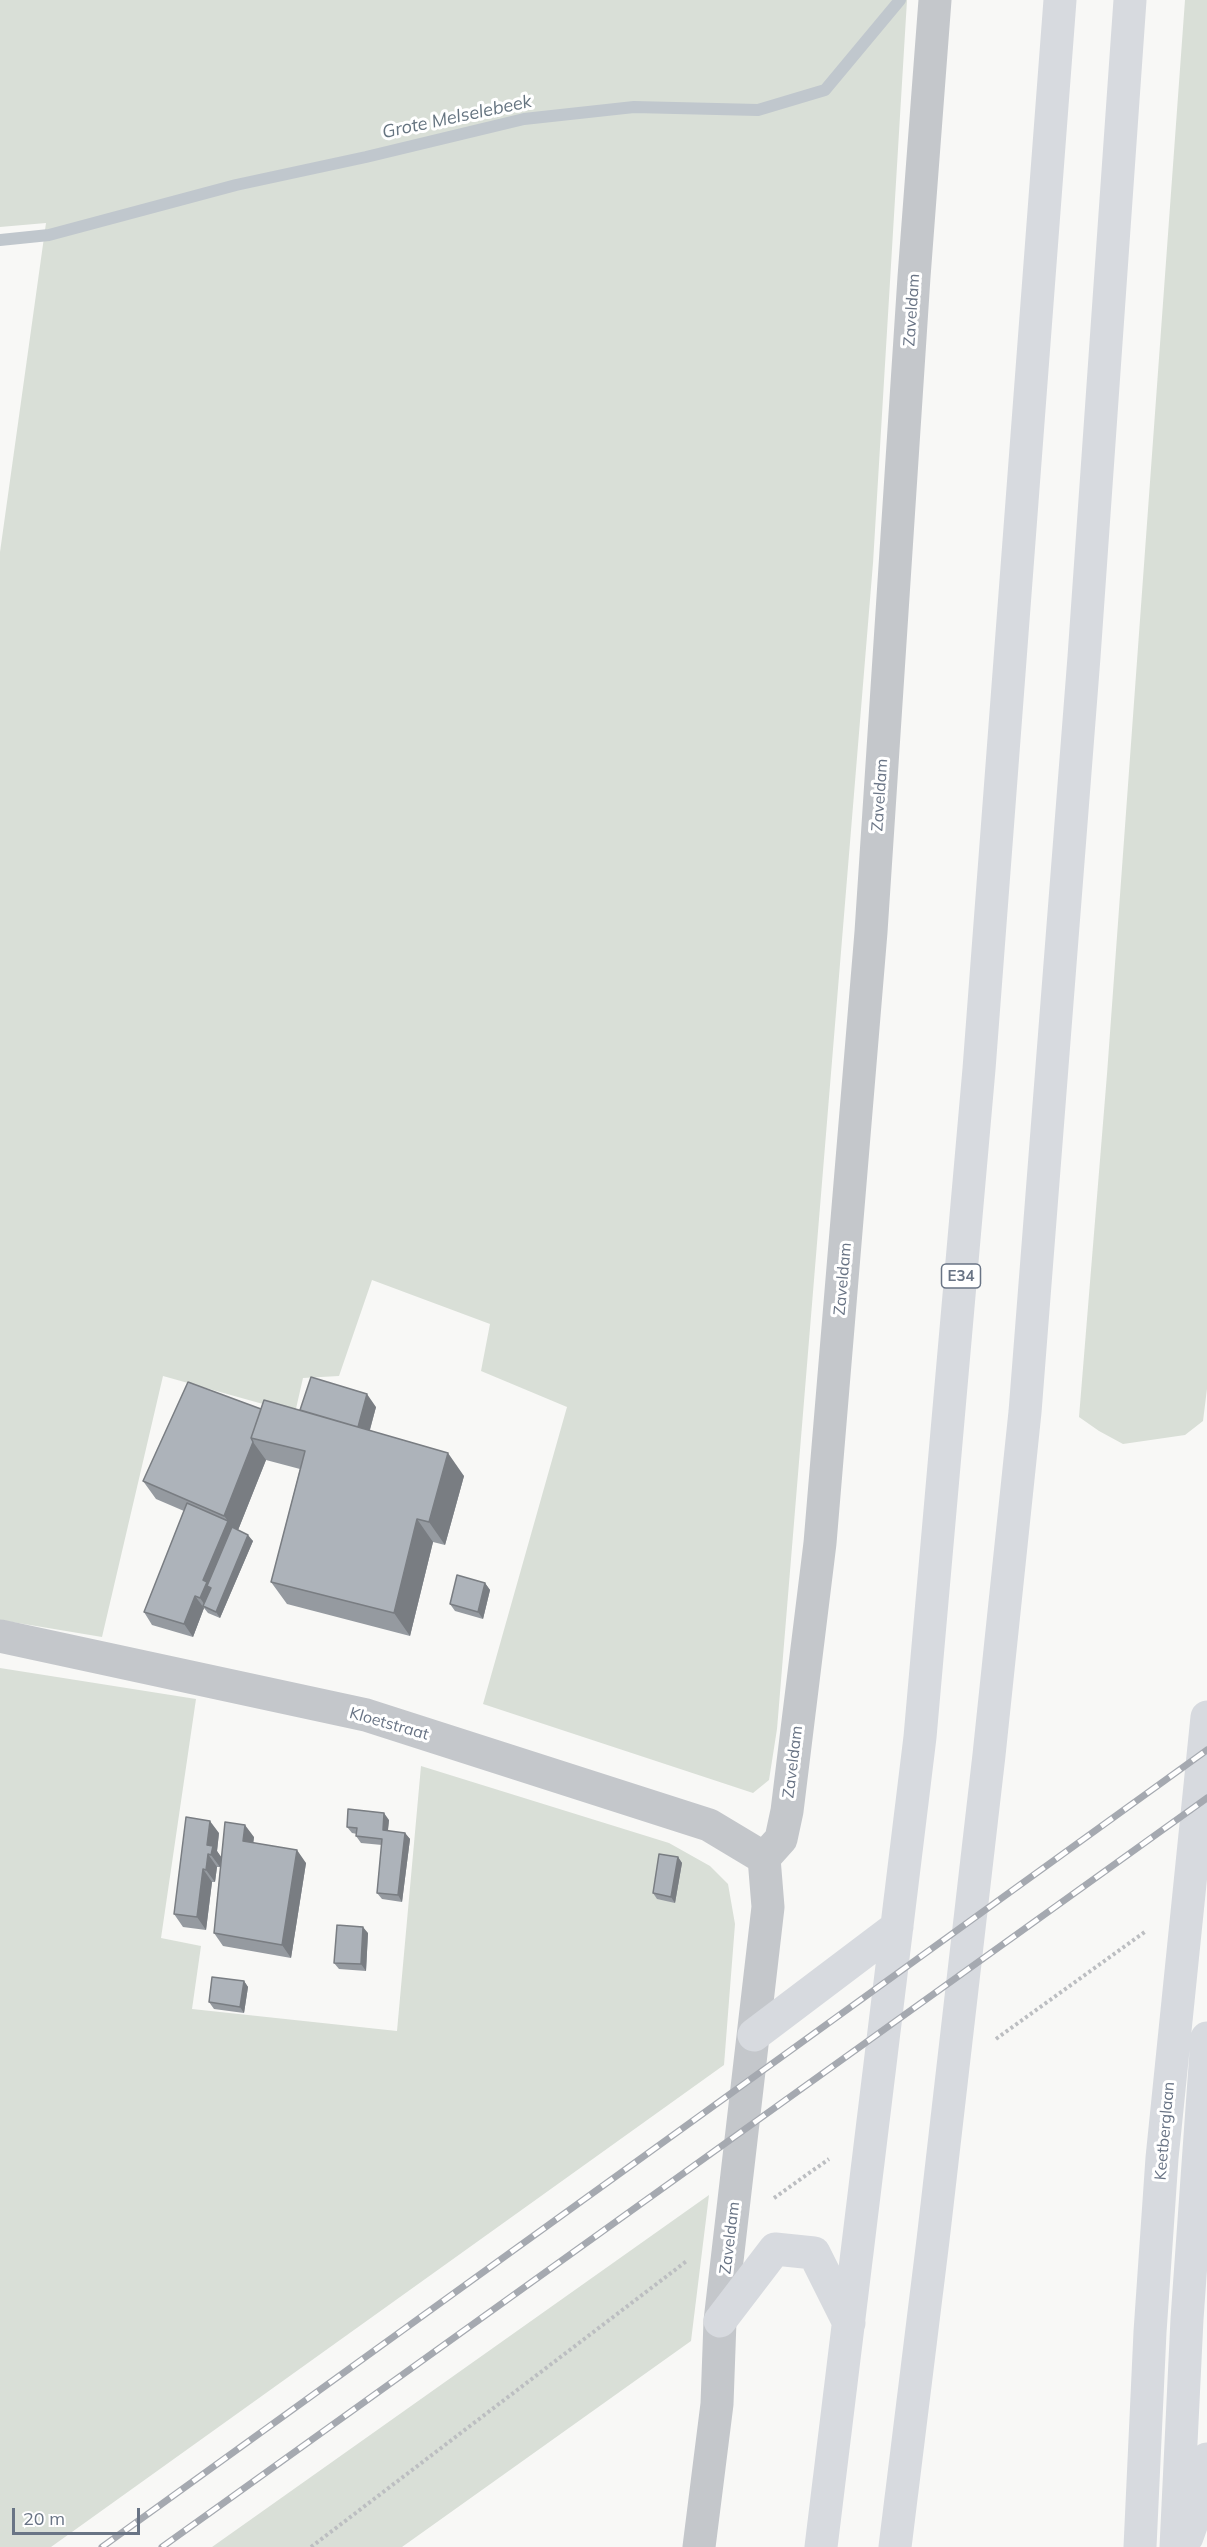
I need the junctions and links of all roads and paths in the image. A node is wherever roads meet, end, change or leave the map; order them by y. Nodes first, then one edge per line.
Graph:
1 (935, 0) edge
2 (1060, 0) edge
3 (1130, 0) edge
4 (0, 1636) edge
5 (1207, 1717) edge
6 (764, 1857) junction
7 (897, 1927) junction
8 (754, 2036) junction
9 (1206, 2054) edge
10 (666, 2276) dead end
11 (720, 2321) junction
12 (849, 2323) junction
13 (1207, 2459) edge
14 (311, 2547) edge
15 (699, 2547) edge
16 (821, 2547) edge
17 (895, 2547) edge
18 (1140, 2547) edge
19 (1176, 2547) edge
20 (1183, 2547) edge

1 - 6 street, Zaveldam
2 - 7 main road, E34
3 - 17 main road
4 - 6 street, Kloetstraat
5 - 18 main road, Keetberglaan
6 - 8 street, Zaveldam
7 - 8 main road
7 - 12 main road, E34
8 - 11 street, Zaveldam
9 - 19 main road, Keetberglaan
10 - 14 path
11 - 12 main road
11 - 15 street, Zaveldam
12 - 16 main road, E34
13 - 20 main road

